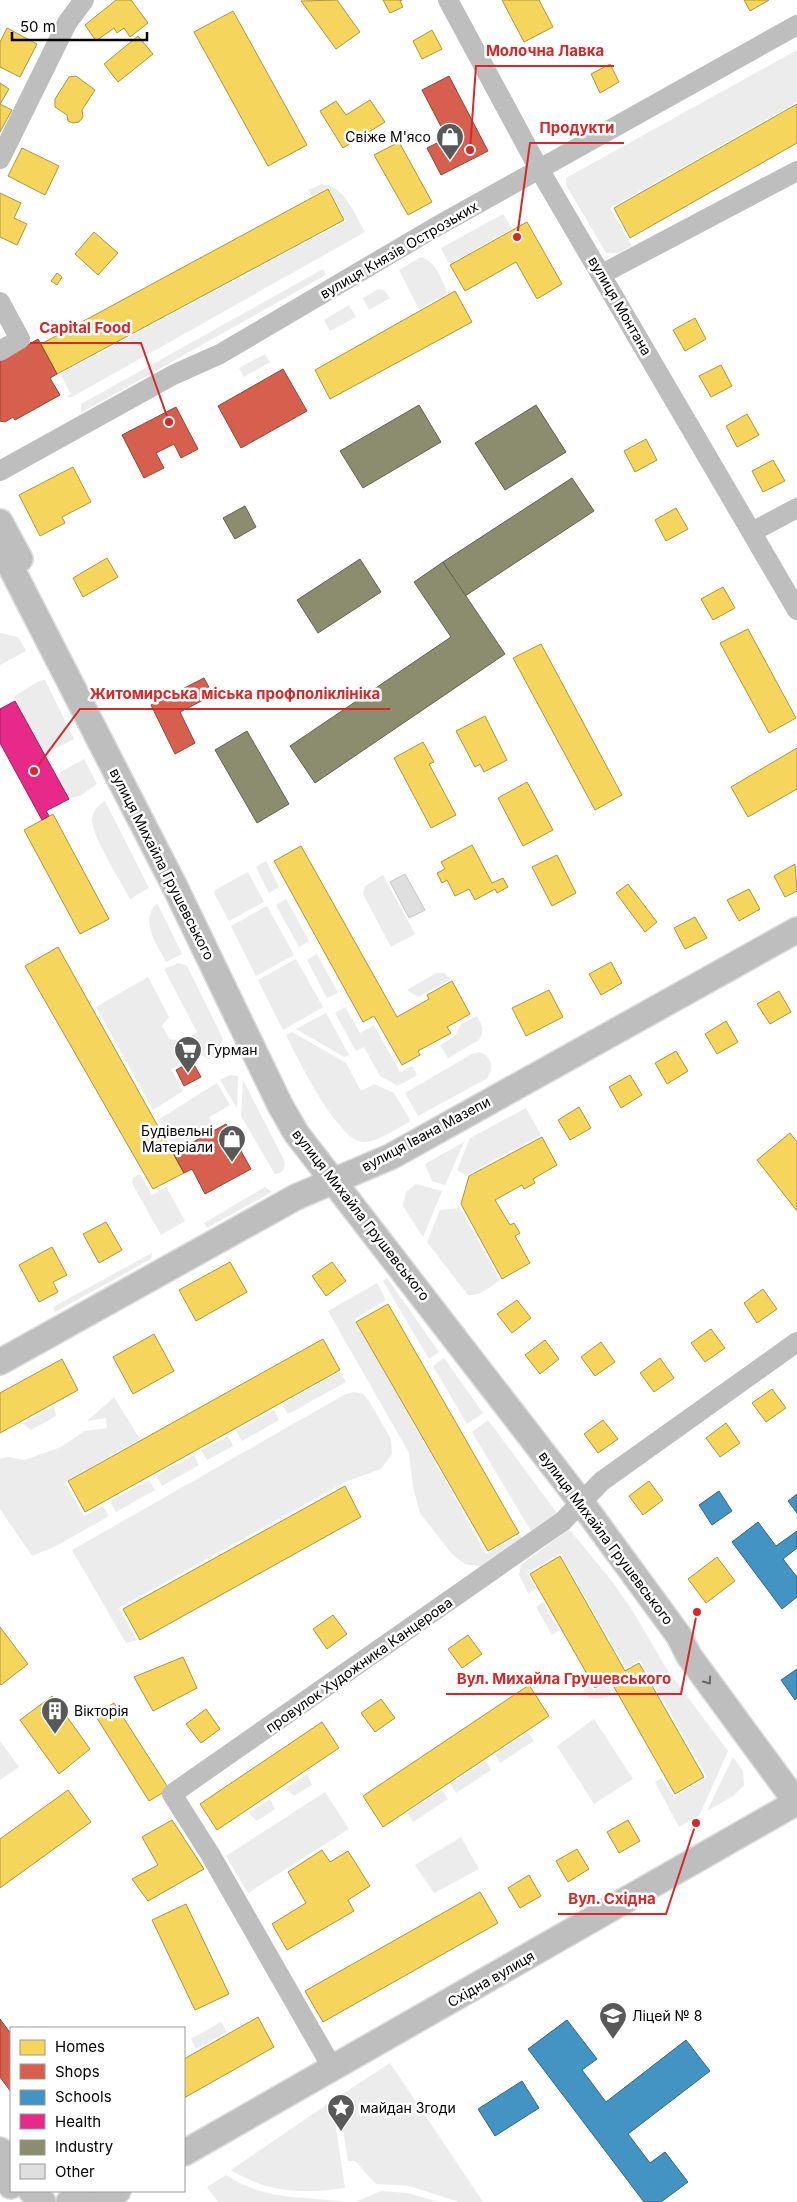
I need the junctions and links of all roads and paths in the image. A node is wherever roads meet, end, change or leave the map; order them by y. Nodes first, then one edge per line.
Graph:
1 (84, 0) edge
2 (448, 0) edge
3 (797, 26) edge
4 (0, 159) edge
5 (539, 169) junction
6 (797, 171) edge
7 (602, 274) junction
8 (0, 302) edge
9 (0, 351) edge
10 (0, 471) edge
11 (797, 508) edge
12 (0, 522) edge
13 (752, 532) junction
14 (0, 546) edge
15 (797, 610) edge
16 (797, 930) edge
17 (340, 1178) junction
18 (797, 1342) edge
19 (0, 1362) edge
20 (586, 1498) junction
21 (796, 1793) edge
22 (329, 2063) junction
23 (185, 2136) edge
24 (0, 2150) edge
25 (185, 2152) edge
26 (10, 2164) edge
27 (0, 2171) edge
28 (10, 2185) edge
29 (32, 2192) edge
30 (88, 2192) edge
31 (116, 2192) edge
32 (43, 2202) edge
33 (69, 2202) edge
34 (99, 2202) edge

1 - 4 street
2 - 5 street, вулиця Монтана
3 - 5 street, вулиця Князів Острозьких
5 - 7 street, вулиця Монтана
5 - 10 street, вулиця Князів Острозьких
6 - 7 street
7 - 13 street, вулиця Монтана
8 - 9 street
11 - 13 street
12 - 17 main road, вулиця Михайла Грушевського
13 - 15 street, вулиця Монтана
14 - 17 main road, вулиця Михайла Грушевського
16 - 17 main road, вулиця Івана Мазепи
17 - 19 main road, вулиця Івана Мазепи
17 - 20 main road, вулиця Михайла Грушевського
18 - 20 street, провулок Художника Канцерова
20 - 21 main road, вулиця Михайла Грушевського
20 - 22 street, провулок Художника Канцерова
21 - 22 main road, Східна вулиця
22 - 23 main road, Східна вулиця
22 - 25 main road, Східна вулиця
24 - 26 main road
27 - 28 main road
29 - 32 main road
30 - 33 main road
31 - 34 main road

